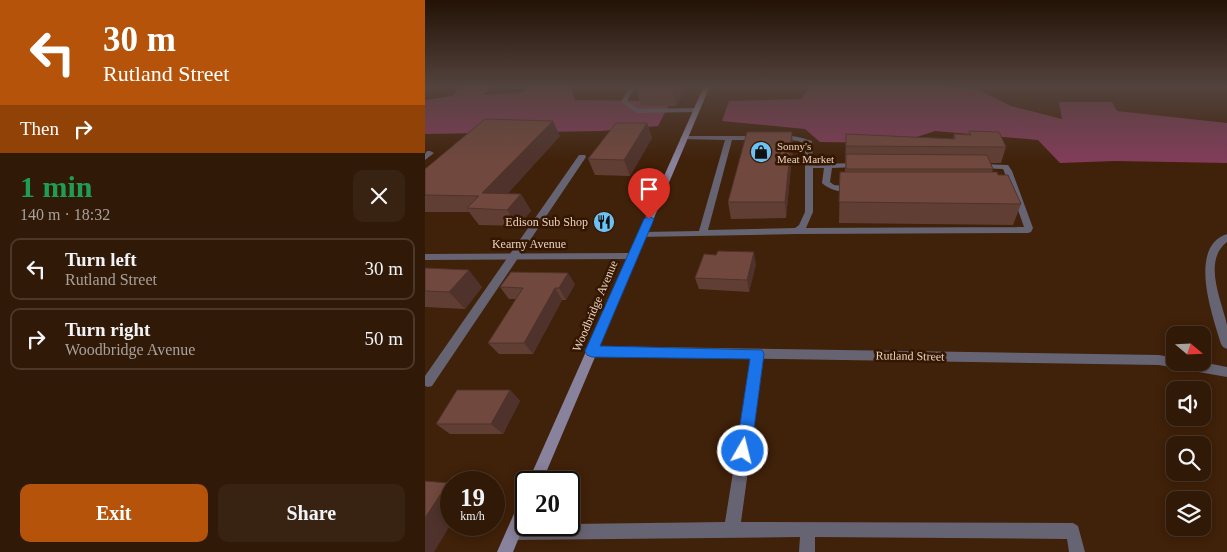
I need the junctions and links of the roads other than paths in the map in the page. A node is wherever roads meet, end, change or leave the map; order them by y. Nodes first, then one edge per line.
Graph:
1 (695, 112) edge
2 (684, 138) junction
3 (729, 138) junction
4 (582, 156) dead end
5 (868, 165) edge
6 (809, 166) junction
7 (828, 166) junction
8 (971, 166) edge
9 (863, 189) edge
10 (1005, 189) edge
11 (1015, 189) junction
12 (797, 231) junction
13 (703, 233) junction
14 (642, 235) junction
15 (1227, 237) edge
16 (633, 256) junction
17 (425, 257) edge
18 (515, 257) junction
19 (1227, 344) edge
20 (592, 351) junction
21 (758, 354) junction
22 (1227, 372) edge
23 (428, 382) dead end
24 (540, 471) edge
25 (515, 528) edge
26 (732, 529) junction
27 (807, 529) junction
28 (513, 532) junction
29 (505, 552) edge
30 (807, 552) edge
31 (1077, 552) edge

1 - 2 main road, Woodbridge Avenue
2 - 3 street
2 - 14 main road, Woodbridge Avenue
3 - 6 street
3 - 13 street
4 - 18 street
5 - 7 street
6 - 7 street
6 - 12 street
7 - 9 street
8 - 11 street
10 - 11 street
11 - 12 street
12 - 13 street
13 - 14 street
14 - 16 main road, Woodbridge Avenue
15 - 19 street
16 - 18 street, Kearny Avenue
16 - 20 main road, Woodbridge Avenue
17 - 18 street, Kearny Avenue
18 - 23 street
20 - 21 street, Rutland Street
20 - 24 main road, Woodbridge Avenue
21 - 22 street, Rutland Street
21 - 26 street
25 - 28 main road
26 - 27 street
26 - 28 street
27 - 30 street
27 - 31 street
28 - 29 main road

